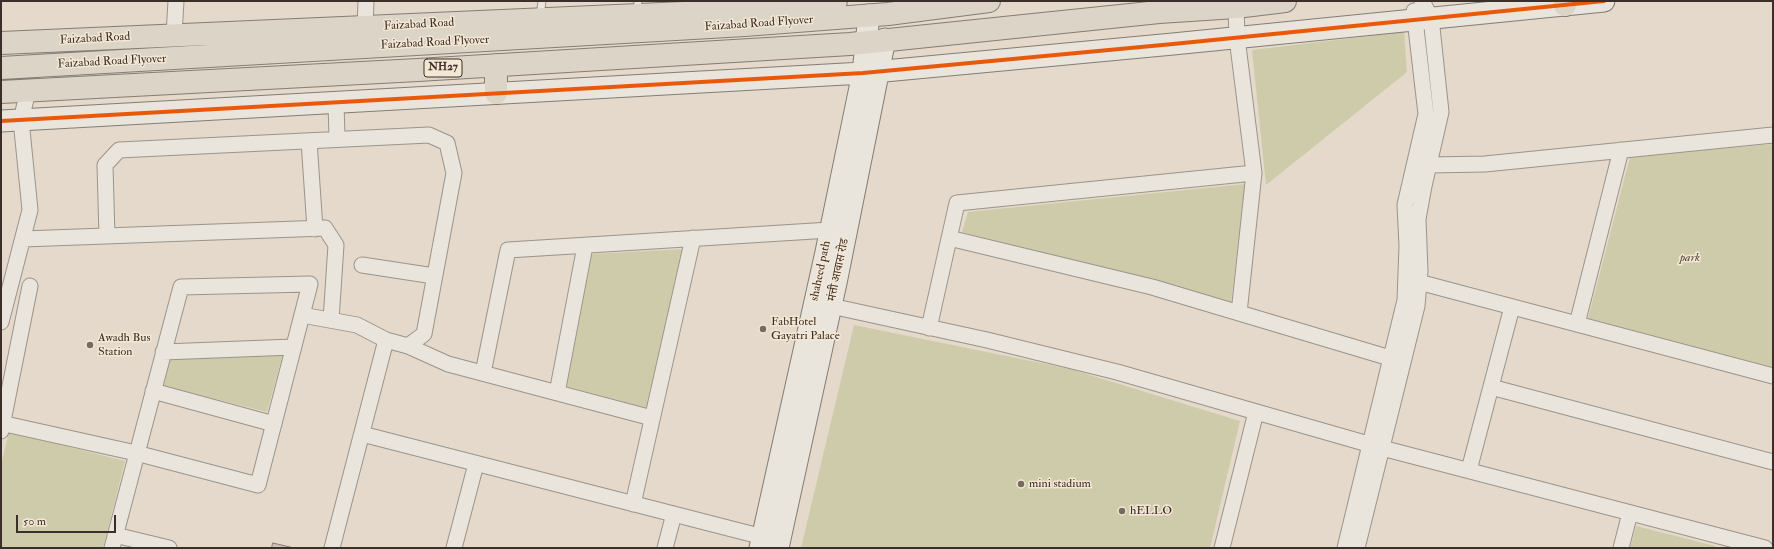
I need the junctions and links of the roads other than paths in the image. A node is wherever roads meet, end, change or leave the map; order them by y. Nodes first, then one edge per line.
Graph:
1 (176, 1) edge
2 (366, 1) edge
3 (836, 1) edge
4 (989, 1) edge
5 (1284, 1) edge
6 (1604, 1) edge
7 (1564, 3) edge
8 (1236, 7) junction
9 (637, 8) edge
10 (541, 10) edge
11 (1420, 10) edge
12 (879, 14) junction
13 (365, 27) junction
14 (174, 36) junction
15 (1237, 38) junction
16 (875, 40) junction
17 (1, 44) edge
18 (496, 65) junction
19 (1, 68) edge
20 (871, 72) junction
21 (28, 91) junction
22 (1, 92) edge
23 (496, 93) junction
24 (336, 102) junction
25 (11, 120) edge
26 (1773, 135) edge
27 (337, 140) junction
28 (309, 141) junction
29 (1621, 150) junction
30 (1421, 164) junction
31 (1254, 173) junction
32 (314, 229) junction
33 (830, 230) junction
34 (107, 236) junction
35 (693, 238) junction
36 (949, 238) junction
37 (22, 239) junction
38 (584, 246) junction
39 (362, 265) dead end
40 (434, 276) junction
41 (1413, 280) junction
42 (30, 286) dead end
43 (831, 306) junction
44 (1512, 307) junction
45 (1239, 313) junction
46 (302, 315) junction
47 (331, 320) junction
48 (1, 322) edge
49 (1577, 324) junction
50 (929, 328) junction
51 (386, 340) junction
52 (408, 346) junction
53 (293, 347) junction
54 (164, 352) junction
55 (1397, 360) junction
56 (484, 373) junction
57 (1773, 376) edge
58 (1490, 387) junction
59 (153, 391) junction
60 (557, 392) junction
61 (803, 396) junction
62 (1256, 412) junction
63 (652, 418) junction
64 (274, 424) junction
65 (2, 426) edge
66 (362, 434) junction
67 (1376, 446) junction
68 (136, 453) junction
69 (1773, 462) edge
70 (476, 464) junction
71 (1468, 470) junction
72 (633, 504) junction
73 (1630, 513) junction
74 (674, 514) junction
75 (113, 541) edge
76 (1723, 543) edge
77 (767, 544) edge
78 (169, 548) edge
79 (332, 548) edge
80 (454, 548) edge
81 (665, 548) edge
82 (1222, 548) edge
83 (1345, 548) edge
84 (1357, 548) edge
85 (1621, 548) edge
86 (1765, 548) edge

1 - 14 street
2 - 13 street
3 - 9 highway, Faizabad Road
4 - 12 highway, Faizabad Road Flyover
5 - 8 highway
6 - 7 street
7 - 11 street
8 - 15 street
8 - 16 highway
9 - 10 highway, Faizabad Road
10 - 13 highway, Faizabad Road
11 - 15 street
11 - 30 street
12 - 16 highway, मंत्ती आवास रोड
12 - 19 highway, Faizabad Road Flyover
13 - 14 highway, Faizabad Road
14 - 17 highway, Faizabad Road
15 - 20 street
15 - 31 street
16 - 18 highway, NH27
16 - 20 street, मंत्ती आवास रोड
18 - 21 highway, NH27
18 - 23 highway
20 - 23 street
20 - 33 street, shaheed path
20 - 43 street, मंत्ती आवास रोड
21 - 22 highway, NH27
21 - 25 street
23 - 24 street
24 - 25 street
24 - 27 street
25 - 37 street
26 - 29 street
27 - 28 street
27 - 40 street
28 - 32 street
28 - 34 street
29 - 30 street
29 - 49 street
30 - 41 street
31 - 36 street
31 - 45 street
32 - 34 street
32 - 47 street
33 - 35 street
33 - 61 street, shaheed path
34 - 37 street
35 - 38 street
35 - 63 street
36 - 45 street
36 - 50 street
37 - 48 street
38 - 56 street
38 - 60 street
39 - 40 street
40 - 52 street
41 - 44 street
41 - 55 street
42 - 65 street
43 - 50 street
43 - 61 street, मंत्ती आवास रोड
44 - 49 street
44 - 58 street
45 - 55 street
46 - 47 street
46 - 53 street
46 - 54 street
47 - 51 street
49 - 57 street
50 - 62 street
51 - 52 street
51 - 66 street
52 - 56 street
53 - 54 street
53 - 64 street
54 - 59 street
55 - 67 street
56 - 60 street
58 - 69 street
58 - 71 street
59 - 64 street
59 - 68 street
60 - 63 street
61 - 77 street, shaheed path
62 - 67 street
62 - 82 street
63 - 72 street
64 - 68 street
65 - 68 street
66 - 70 street
66 - 79 street
67 - 71 street
67 - 83 street
67 - 84 street
68 - 75 street
70 - 72 street
70 - 80 street
71 - 73 street
72 - 74 street
73 - 76 street
73 - 85 street
74 - 77 street
74 - 81 street
75 - 78 street
76 - 86 street

